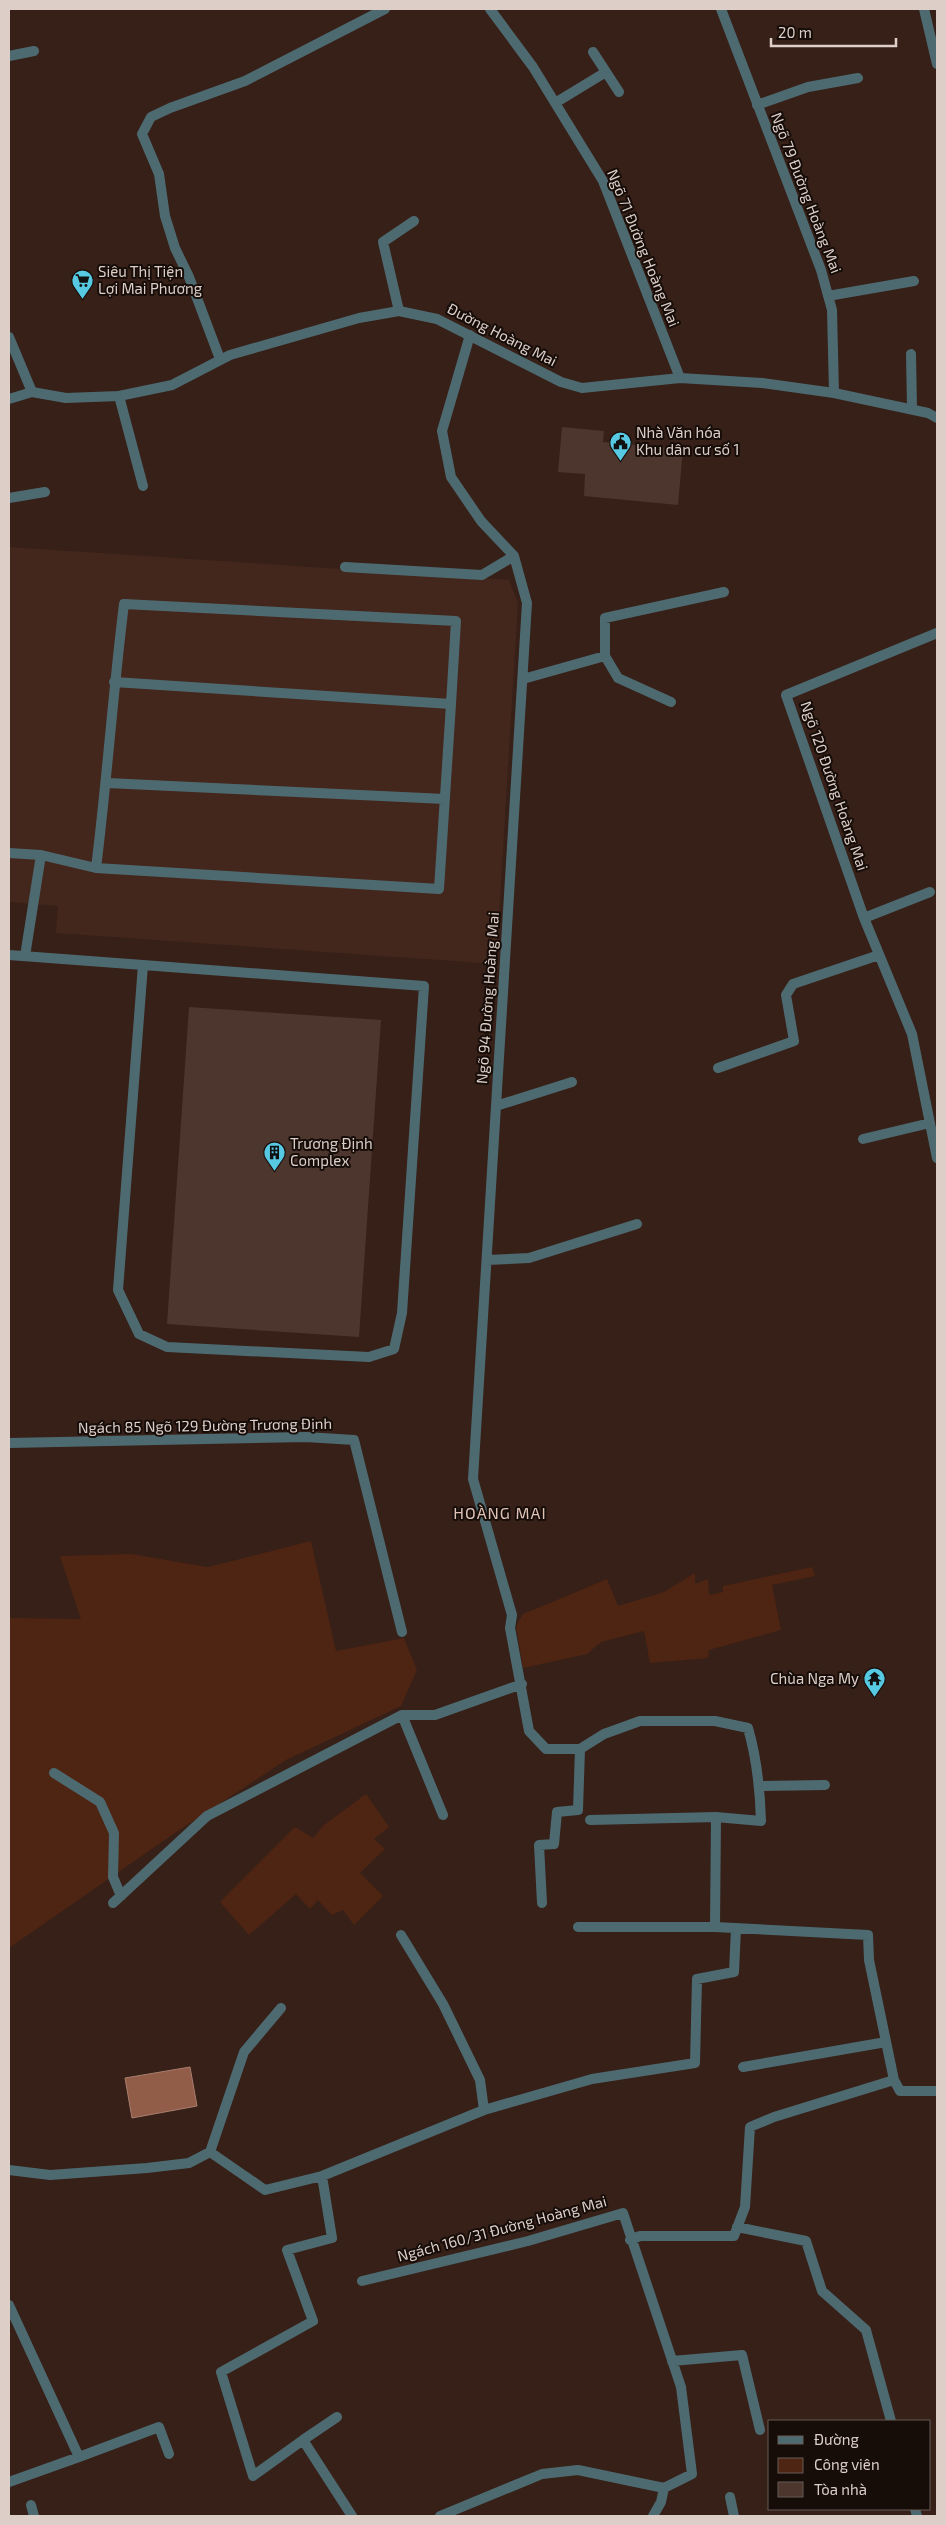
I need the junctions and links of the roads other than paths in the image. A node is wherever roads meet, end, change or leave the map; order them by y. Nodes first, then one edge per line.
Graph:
1 (385, 9) edge
2 (490, 9) edge
3 (721, 9) edge
4 (927, 9) edge
5 (34, 51) dead end
6 (593, 52) dead end
7 (9, 56) edge
8 (937, 64) edge
9 (606, 72) junction
10 (858, 78) dead end
11 (619, 92) dead end
12 (555, 103) junction
13 (757, 105) junction
14 (414, 221) dead end
15 (914, 281) dead end
16 (828, 296) junction
17 (399, 311) junction
18 (470, 335) junction
19 (9, 337) edge
20 (911, 354) dead end
21 (220, 359) junction
22 (680, 378) junction
23 (32, 392) junction
24 (834, 393) junction
25 (119, 396) junction
26 (9, 399) edge
27 (912, 409) junction
28 (937, 418) edge
29 (143, 486) dead end
30 (45, 492) dead end
31 (9, 498) edge
32 (514, 556) junction
33 (346, 567) dead end
34 (724, 592) dead end
35 (937, 633) edge
36 (605, 656) junction
37 (523, 679) junction
38 (114, 682) junction
39 (671, 702) dead end
40 (451, 704) junction
41 (107, 783) junction
42 (445, 799) junction
43 (9, 853) edge
44 (41, 855) junction
45 (96, 868) junction
46 (930, 892) dead end
47 (864, 918) junction
48 (9, 955) edge
49 (879, 955) junction
50 (25, 956) junction
51 (143, 965) junction
52 (718, 1068) dead end
53 (572, 1082) dead end
54 (496, 1106) junction
55 (930, 1123) junction
56 (863, 1139) dead end
57 (937, 1158) edge
58 (637, 1224) dead end
59 (487, 1260) junction
60 (9, 1443) edge
61 (402, 1632) dead end
62 (522, 1684) junction
63 (402, 1715) junction
64 (580, 1749) junction
65 (54, 1773) dead end
66 (825, 1785) dead end
67 (760, 1786) junction
68 (443, 1815) dead end
69 (716, 1817) junction
70 (590, 1820) dead end
71 (120, 1896) junction
72 (113, 1903) dead end
73 (542, 1903) dead end
74 (578, 1927) dead end
75 (715, 1927) junction
76 (736, 1928) junction
77 (402, 1935) dead end
78 (281, 2008) dead end
79 (886, 2042) junction
80 (743, 2067) dead end
81 (894, 2080) junction
82 (937, 2091) edge
83 (484, 2110) junction
84 (210, 2152) junction
85 (9, 2170) edge
86 (322, 2176) junction
87 (738, 2227) junction
88 (630, 2240) junction
89 (362, 2281) dead end
90 (9, 2305) edge
91 (672, 2361) junction
92 (337, 2417) dead end
93 (891, 2420) edge
94 (760, 2430) dead end
95 (304, 2440) junction
96 (169, 2454) dead end
97 (79, 2457) junction
98 (9, 2482) edge
99 (664, 2488) junction
100 (730, 2497) dead end
101 (31, 2505) dead end
102 (34, 2516) edge
103 (352, 2516) edge
104 (440, 2516) edge
105 (653, 2516) edge
106 (734, 2516) edge

1 - 21 street
2 - 12 street, Ngõ 71 Đường Hoàng Mai
3 - 13 street, Ngõ 79 Đường Hoàng Mai
4 - 8 street
5 - 7 street
6 - 9 street
9 - 11 street
9 - 12 street
10 - 13 street
12 - 22 street, Ngõ 71 Đường Hoàng Mai
13 - 16 street, Ngõ 79 Đường Hoàng Mai
14 - 17 street
15 - 16 street
16 - 24 street, Ngõ 79 Đường Hoàng Mai
17 - 18 street, Đường Hoàng Mai
17 - 21 street, Đường Hoàng Mai
18 - 22 street, Đường Hoàng Mai
18 - 32 street, Ngõ 94 Đường Hoàng Mai
19 - 23 street
20 - 27 street
21 - 25 street, Đường Hoàng Mai
22 - 24 street, Đường Hoàng Mai
23 - 25 street, Đường Hoàng Mai
23 - 26 street
24 - 27 street, Đường Hoàng Mai
25 - 29 street
27 - 28 street, Đường Hoàng Mai
30 - 31 street
32 - 33 street
32 - 37 street, Ngõ 94 Đường Hoàng Mai
34 - 36 street
35 - 47 street, Ngõ 120 Đường Hoàng Mai
36 - 37 street
36 - 39 street
37 - 54 street, Ngõ 94 Đường Hoàng Mai
38 - 40 street
38 - 40 street
38 - 41 street
40 - 42 street
41 - 42 street
41 - 45 street
42 - 45 street
43 - 44 street
44 - 45 street
44 - 50 street
46 - 47 street
47 - 49 street, Ngõ 120 Đường Hoàng Mai
48 - 50 street
49 - 52 street
49 - 55 street, Ngõ 120 Đường Hoàng Mai
50 - 51 street
51 - 51 street
53 - 54 street
54 - 59 street, Ngõ 94 Đường Hoàng Mai
55 - 56 street
55 - 57 street, Ngõ 120 Đường Hoàng Mai
58 - 59 street
59 - 62 street, Ngõ 94 Đường Hoàng Mai
60 - 61 street, Ngách 85 Ngõ 129 Đường Trương Định
62 - 63 street
62 - 64 street, Ngõ 94 Đường Hoàng Mai
63 - 68 street
63 - 71 street
64 - 67 street
64 - 73 street
65 - 71 street
66 - 67 street
67 - 69 street
69 - 70 street
69 - 75 street
71 - 72 street
74 - 75 street
75 - 76 street
76 - 79 street
76 - 83 street
77 - 83 street
78 - 84 street
79 - 80 street
79 - 81 street
81 - 82 street
81 - 87 street
83 - 86 street
84 - 85 street
84 - 86 street
86 - 95 street
87 - 88 street
87 - 93 street
88 - 89 street, Ngách 160/31 Đường Hoàng Mai
88 - 91 street, Ngách 160/31 Đường Hoàng Mai
90 - 97 street
91 - 94 street
91 - 99 street, Ngách 160/31 Đường Hoàng Mai
92 - 95 street
95 - 103 street
96 - 97 street
97 - 98 street
99 - 104 street
99 - 105 street
100 - 106 street
101 - 102 street

